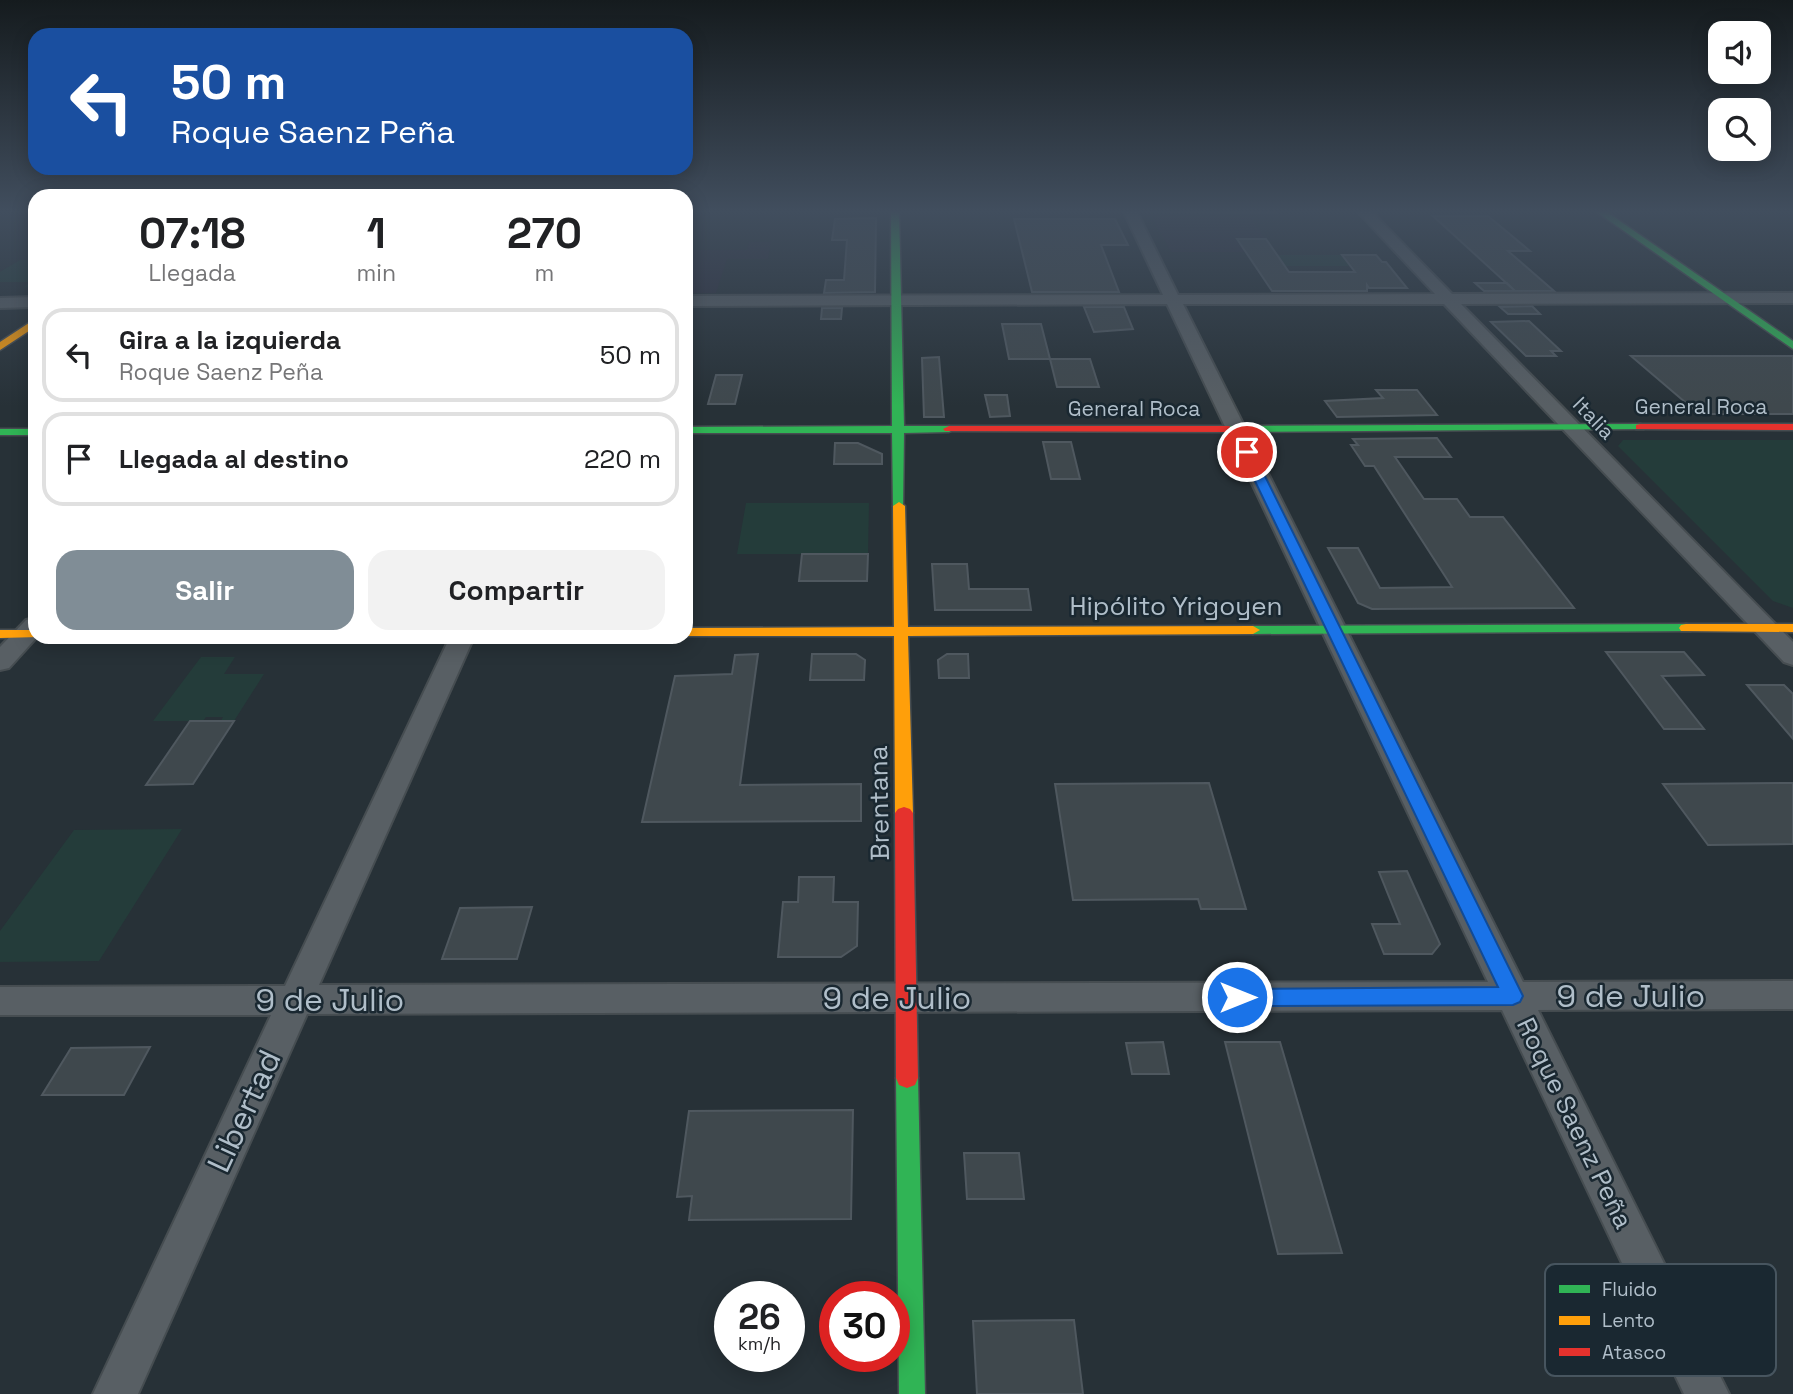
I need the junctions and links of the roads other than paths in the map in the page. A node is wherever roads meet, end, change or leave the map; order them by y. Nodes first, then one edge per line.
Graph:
1 (896, 275) edge
2 (1161, 275) edge
3 (1424, 275) edge
4 (1691, 275) edge
5 (1724, 298) junction
6 (1793, 298) edge
7 (1173, 299) junction
8 (1447, 299) junction
9 (897, 300) junction
10 (693, 301) edge
11 (28, 302) edge
12 (0, 303) edge
13 (28, 327) edge
14 (0, 346) edge
15 (1793, 346) edge
16 (1793, 427) edge
17 (1572, 428) junction
18 (1236, 429) junction
19 (693, 430) edge
20 (899, 430) junction
21 (0, 432) edge
22 (28, 432) edge
23 (1765, 628) junction
24 (1793, 628) edge
25 (1334, 629) junction
26 (28, 631) edge
27 (902, 631) junction
28 (693, 632) edge
29 (0, 634) edge
30 (28, 635) edge
31 (459, 644) edge
32 (1793, 657) edge
33 (0, 662) edge
34 (1793, 995) edge
35 (1513, 996) junction
36 (907, 998) junction
37 (295, 1000) junction
38 (0, 1001) edge
39 (1644, 1264) edge
40 (1698, 1376) edge
41 (115, 1394) edge
42 (912, 1394) edge
43 (1707, 1394) edge

1 - 9 street, Brentana
2 - 7 street, Roque Saenz Peña
3 - 8 street, Italia
4 - 5 street
5 - 6 street
5 - 8 street
5 - 15 street
7 - 8 street
7 - 9 street
7 - 18 street, Roque Saenz Peña
8 - 17 street, Italia
9 - 10 street
9 - 20 street, Brentana
11 - 12 street
13 - 14 street
16 - 17 street, General Roca
17 - 18 street, General Roca
17 - 23 street, Italia
18 - 20 street, General Roca
18 - 25 street, Roque Saenz Peña
19 - 20 street, General Roca
20 - 27 street, Brentana
21 - 22 street
23 - 24 street, Hipólito Yrigoyen
23 - 25 street, Hipólito Yrigoyen
23 - 32 street, Italia
25 - 27 street, Hipólito Yrigoyen
25 - 35 street, Roque Saenz Peña
26 - 29 street
27 - 28 street, Hipólito Yrigoyen
27 - 36 street, Brentana
30 - 33 street
31 - 37 street, Libertad
34 - 35 street, 9 de Julio
35 - 36 street, 9 de Julio
35 - 39 street, Roque Saenz Peña
36 - 37 street, 9 de Julio
36 - 42 street, Brentana
37 - 38 street, 9 de Julio
37 - 41 street, Libertad
40 - 43 street, Roque Saenz Peña

